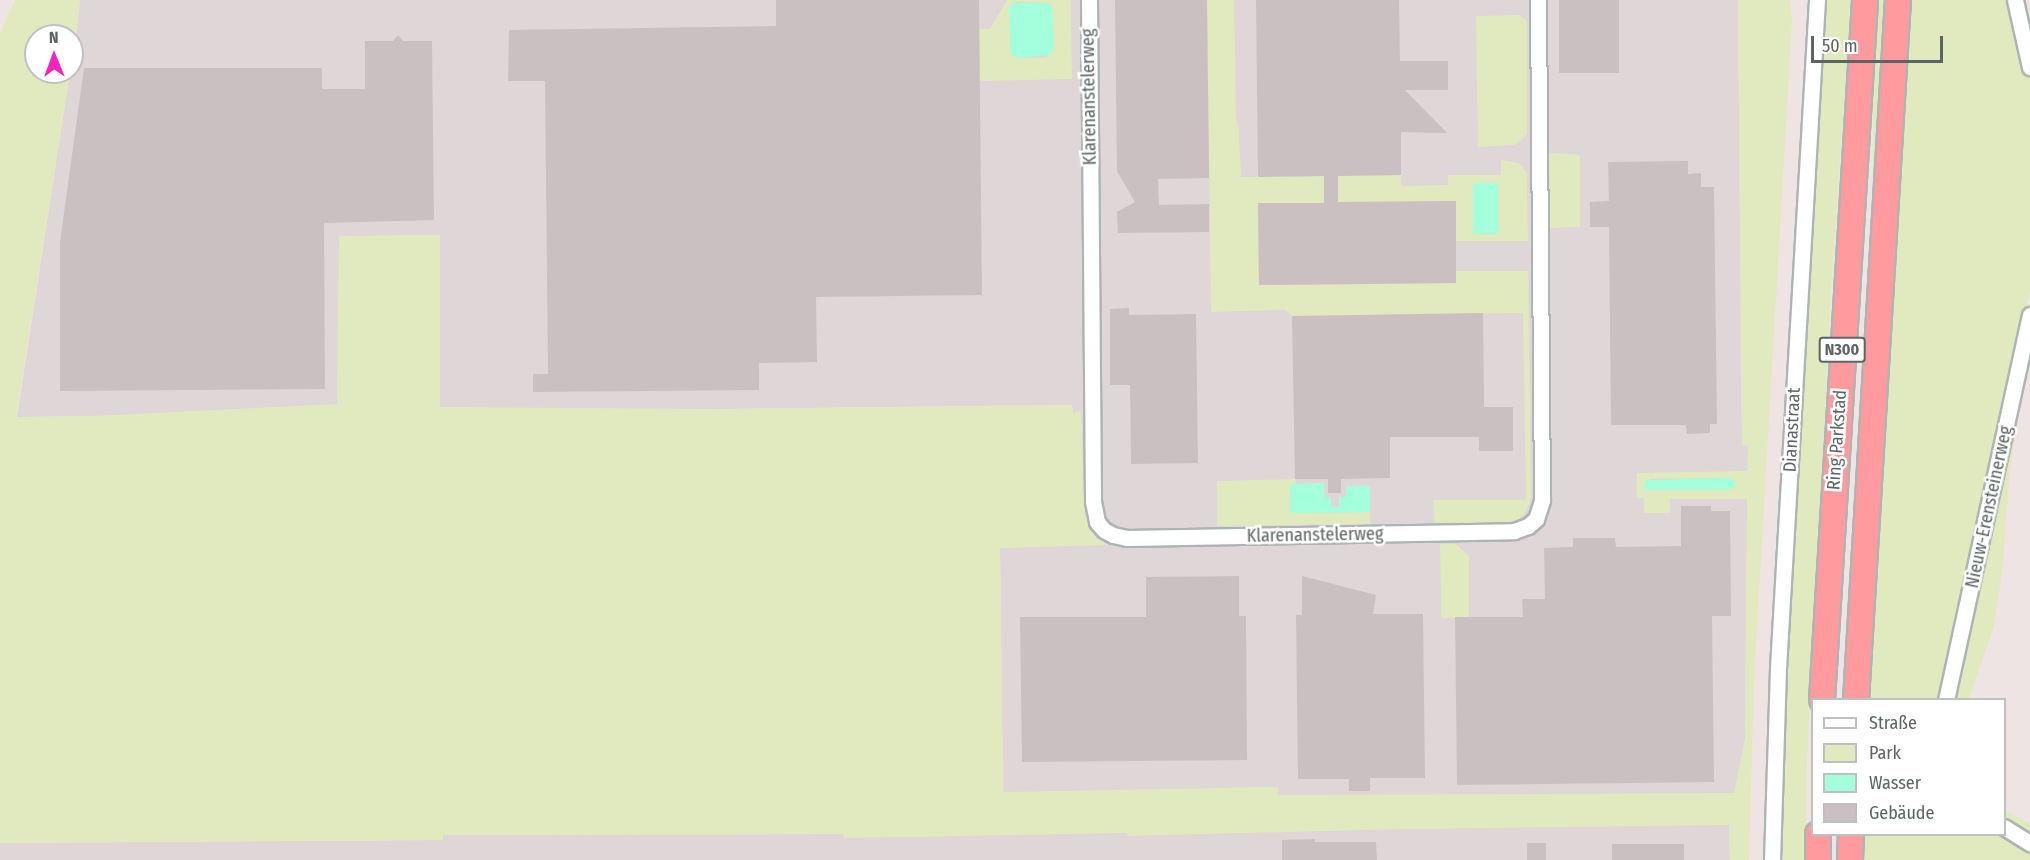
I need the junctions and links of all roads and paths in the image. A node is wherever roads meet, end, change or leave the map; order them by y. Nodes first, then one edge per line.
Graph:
1 (1089, 0) edge
2 (1538, 0) edge
3 (1817, 0) edge
4 (1865, 0) edge
5 (1898, 0) edge
6 (2015, 0) edge
7 (2030, 67) edge
8 (2030, 315) edge
9 (1822, 698) edge
10 (1856, 698) edge
11 (1946, 698) edge
12 (2006, 828) edge
13 (1818, 836) edge
14 (1851, 836) edge
15 (2030, 843) edge
16 (1772, 860) edge
17 (1818, 860) edge
18 (1850, 860) edge

1 - 2 street, Klarenanstelerweg
3 - 16 street, Dianastraat
4 - 9 highway, Ring Parkstad / N300
5 - 10 highway, Ring Parkstad / N300
6 - 7 street
8 - 11 street, Nieuw-Erensteinerweg
12 - 15 street
13 - 17 highway
14 - 18 highway

